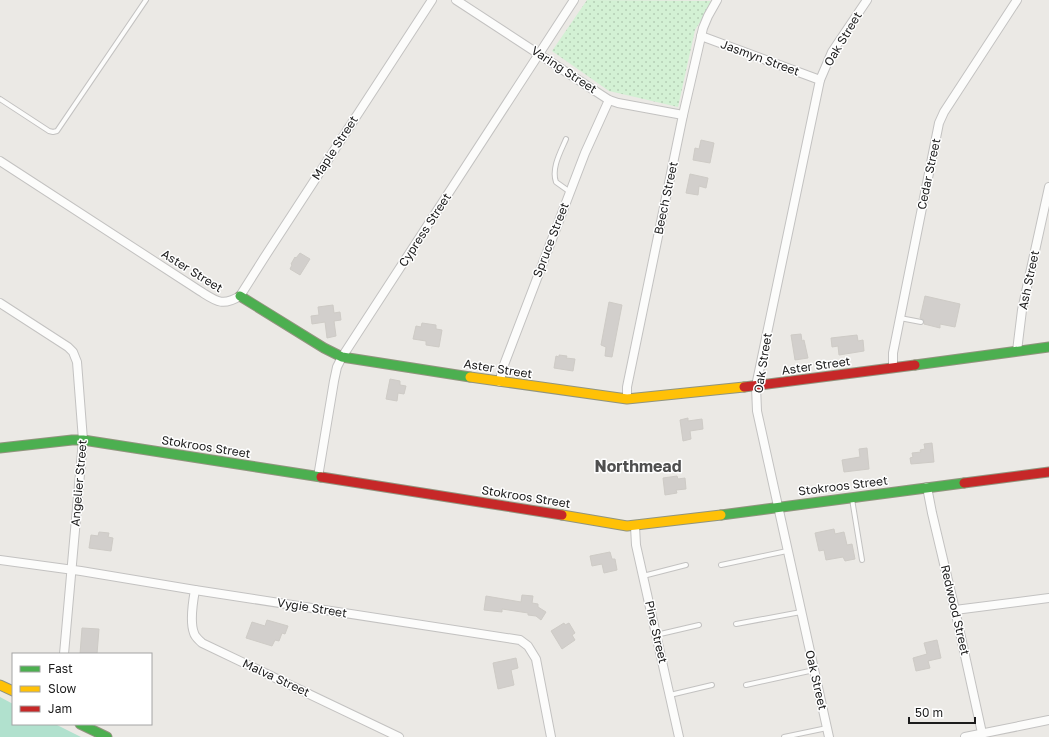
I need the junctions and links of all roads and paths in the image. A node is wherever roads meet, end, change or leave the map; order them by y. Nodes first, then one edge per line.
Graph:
1 (146, 0) edge
2 (432, 0) edge
3 (456, 0) edge
4 (574, 0) edge
5 (717, 0) edge
6 (866, 0) edge
7 (1017, 0) edge
8 (701, 36) junction
9 (539, 54) junction
10 (820, 80) junction
11 (0, 99) edge
12 (609, 100) junction
13 (683, 115) junction
14 (566, 139) dead end
15 (0, 161) edge
16 (1049, 187) edge
17 (570, 192) junction
18 (240, 296) junction
19 (0, 303) edge
20 (900, 318) junction
21 (921, 322) dead end
22 (1049, 347) edge
23 (1017, 351) junction
24 (342, 357) junction
25 (893, 367) junction
26 (500, 382) junction
27 (756, 386) junction
28 (627, 399) junction
29 (83, 440) junction
30 (0, 448) edge
31 (1049, 472) edge
32 (318, 476) junction
33 (928, 487) junction
34 (852, 497) junction
35 (778, 507) junction
36 (635, 526) junction
37 (788, 552) junction
38 (0, 560) edge
39 (862, 560) dead end
40 (686, 565) dead end
41 (721, 565) dead end
42 (72, 570) junction
43 (643, 576) junction
44 (195, 590) junction
45 (1049, 598) edge
46 (955, 610) junction
47 (801, 612) junction
48 (736, 624) dead end
49 (699, 625) dead end
50 (656, 635) junction
51 (64, 653) edge
52 (814, 670) junction
53 (0, 685) edge
54 (712, 685) dead end
55 (746, 685) dead end
56 (12, 691) edge
57 (670, 695) junction
58 (1049, 720) edge
59 (82, 725) edge
60 (827, 728) junction
61 (982, 733) junction
62 (107, 737) edge
63 (400, 737) edge
64 (551, 737) edge
65 (679, 737) edge
66 (784, 737) edge
67 (829, 737) edge
68 (965, 737) edge

1 - 11 lane
2 - 18 street, Maple Street
3 - 9 street, Varing Street
4 - 9 street, Cypress Street
5 - 8 street, Beech Street
6 - 10 street, Oak Street
7 - 20 street, Cedar Street
8 - 10 street, Jasmyn Street
8 - 13 street, Beech Street
9 - 12 street, Varing Street
9 - 24 street, Cypress Street
10 - 27 street, Oak Street
12 - 13 street, Varing Street
12 - 17 street, Spruce Street
13 - 28 street, Beech Street
14 - 17 lane
15 - 18 street, Aster Street
16 - 23 street, Ash Street
17 - 26 street, Spruce Street
18 - 24 street, Aster Street
19 - 29 street, Angelier Street
20 - 21 lane
20 - 25 street, Cedar Street
22 - 23 street, Aster Street
23 - 25 street, Aster Street
24 - 26 street, Aster Street
24 - 32 street, Cypress Street
25 - 27 street, Aster Street
26 - 28 street, Aster Street
27 - 28 street, Aster Street
27 - 35 street, Oak Street
29 - 30 street, Stokroos Street
29 - 32 street, Stokroos Street
29 - 42 street, Angelier Street
31 - 33 street, Stokroos Street
32 - 36 street, Stokroos Street
33 - 34 street, Stokroos Street
33 - 46 street, Redwood Street
34 - 35 street, Stokroos Street
34 - 39 lane
35 - 36 street, Stokroos Street
35 - 37 street, Oak Street
36 - 43 street, Pine Street
37 - 41 lane
37 - 47 street, Oak Street
38 - 42 street, Vygie Street
40 - 43 lane
42 - 44 street, Vygie Street
42 - 51 street, Angelier Street
43 - 50 street, Pine Street
44 - 63 street, Malva Street
44 - 64 street, Vygie Street
45 - 46 street
46 - 61 street, Redwood Street
47 - 48 lane
47 - 52 street, Oak Street
49 - 50 lane
50 - 57 street, Pine Street
52 - 55 lane
52 - 60 street, Oak Street
53 - 56 street
54 - 57 lane
57 - 65 street, Pine Street
58 - 61 street
59 - 62 street
60 - 66 lane
60 - 67 street, Oak Street
61 - 68 street

